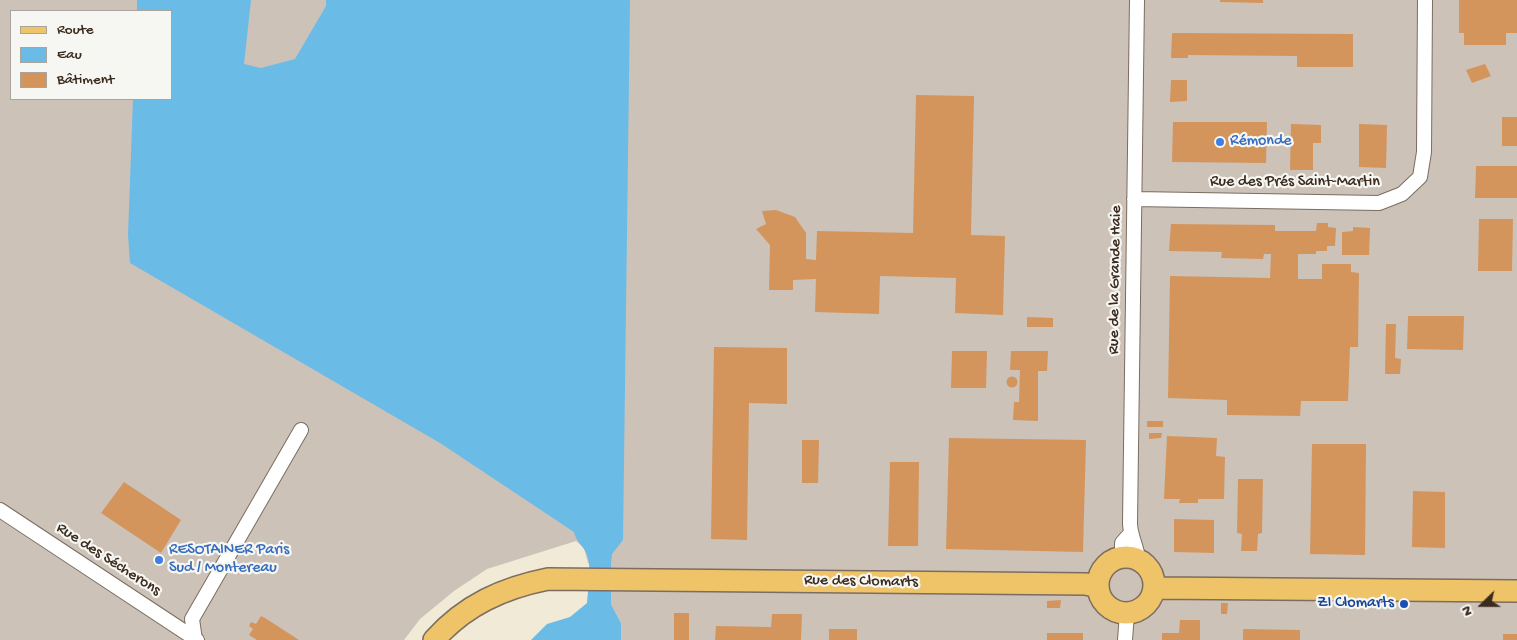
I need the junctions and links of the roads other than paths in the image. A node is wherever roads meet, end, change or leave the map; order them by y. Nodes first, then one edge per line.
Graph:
1 (1137, 0) edge
2 (1425, 0) edge
3 (1134, 199) junction
4 (301, 430) dead end
5 (0, 510) edge
6 (1130, 558) junction
7 (1098, 587) junction
8 (1154, 588) junction
9 (1517, 591) edge
10 (1126, 613) junction
11 (196, 640) edge
12 (434, 640) edge
13 (1125, 640) edge

1 - 3 street, Rue de la Grande Haie
2 - 3 street, Rue des Prés Saint-Martin
3 - 6 street, Rue de la Grande Haie
4 - 11 street
5 - 11 street, Rue des Sécherons
6 - 7 main road
6 - 8 main road
7 - 10 main road
7 - 12 main road, Rue des Clomarts
8 - 9 main road
8 - 10 main road
10 - 13 street

